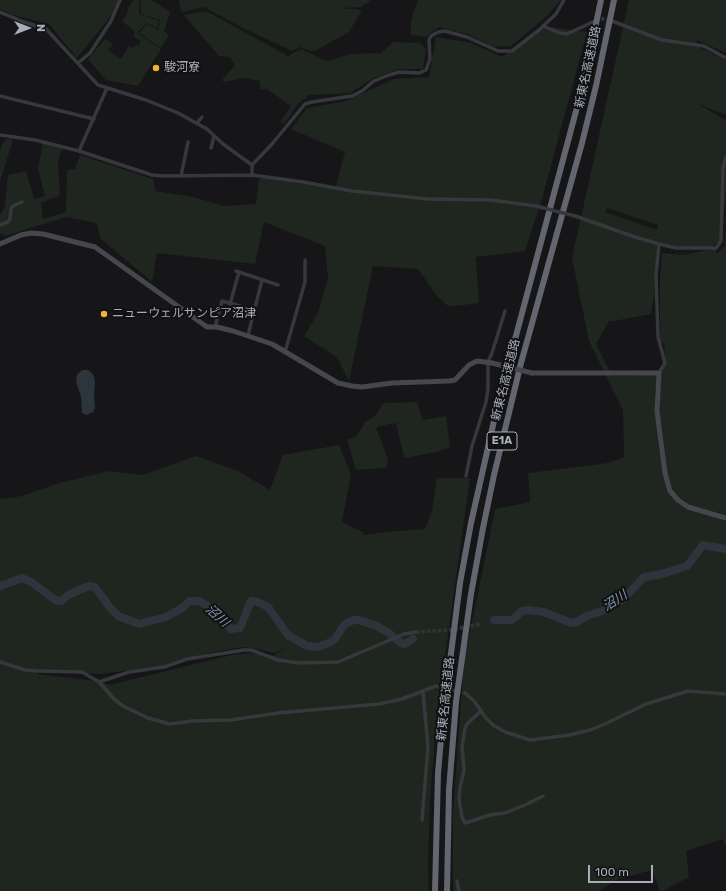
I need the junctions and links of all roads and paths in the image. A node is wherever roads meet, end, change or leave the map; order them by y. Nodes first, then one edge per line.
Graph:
1 (120, 0) edge
2 (564, 0) edge
3 (601, 0) edge
4 (614, 0) edge
5 (0, 12) edge
6 (595, 21) tunnel mouth
7 (612, 21) tunnel mouth
8 (544, 26) junction
9 (726, 58) edge
10 (78, 64) junction
11 (107, 88) junction
12 (0, 96) edge
13 (202, 117) dead end
14 (94, 119) junction
15 (197, 123) junction
16 (0, 135) edge
17 (214, 136) junction
18 (188, 142) dead end
19 (211, 148) dead end
20 (79, 151) junction
21 (726, 157) edge
22 (252, 165) junction
23 (252, 175) junction
24 (181, 176) junction
25 (22, 202) dead end
26 (0, 225) edge
27 (0, 244) edge
28 (659, 244) junction
29 (305, 260) dead end
30 (262, 280) junction
31 (278, 285) dead end
32 (230, 304) junction
33 (254, 310) junction
34 (505, 311) dead end
35 (215, 327) junction
36 (248, 335) junction
37 (285, 352) junction
38 (490, 362) junction
39 (659, 373) junction
40 (466, 476) dead end
41 (726, 518) edge
42 (416, 632) tunnel mouth
43 (0, 662) edge
44 (99, 682) junction
45 (436, 686) tunnel mouth
46 (423, 691) junction
47 (465, 693) tunnel mouth
48 (726, 694) edge
49 (481, 711) junction
50 (543, 796) dead end
51 (422, 820) dead end
52 (458, 881) dead end
53 (435, 891) edge
54 (447, 891) edge
55 (459, 891) edge

1 - 10 street
2 - 8 street
3 - 53 highway, 新東名高速道路 / E1A
4 - 54 highway, 新東名高速道路 / E1A
5 - 10 street
6 - 8 street
7 - 9 street
8 - 22 street
10 - 11 street
11 - 14 street
11 - 15 street
12 - 14 street
13 - 15 street
14 - 20 street
15 - 17 street
16 - 20 street
17 - 19 street
17 - 22 street
18 - 24 street
20 - 24 street
21 - 28 street
22 - 23 street
23 - 24 street
23 - 28 street, bridge
25 - 26 street
27 - 35 street
28 - 39 street
29 - 37 street
30 - 31 street
30 - 32 street
30 - 33 street
32 - 33 street
32 - 35 street
33 - 36 street
34 - 38 street
35 - 36 street
36 - 37 street
37 - 38 street
38 - 39 street, bridge
38 - 40 street
39 - 41 street
42 - 44 street
43 - 44 street
44 - 46 street
45 - 46 street
46 - 51 street
47 - 49 street
48 - 49 street
49 - 50 street
52 - 55 street

